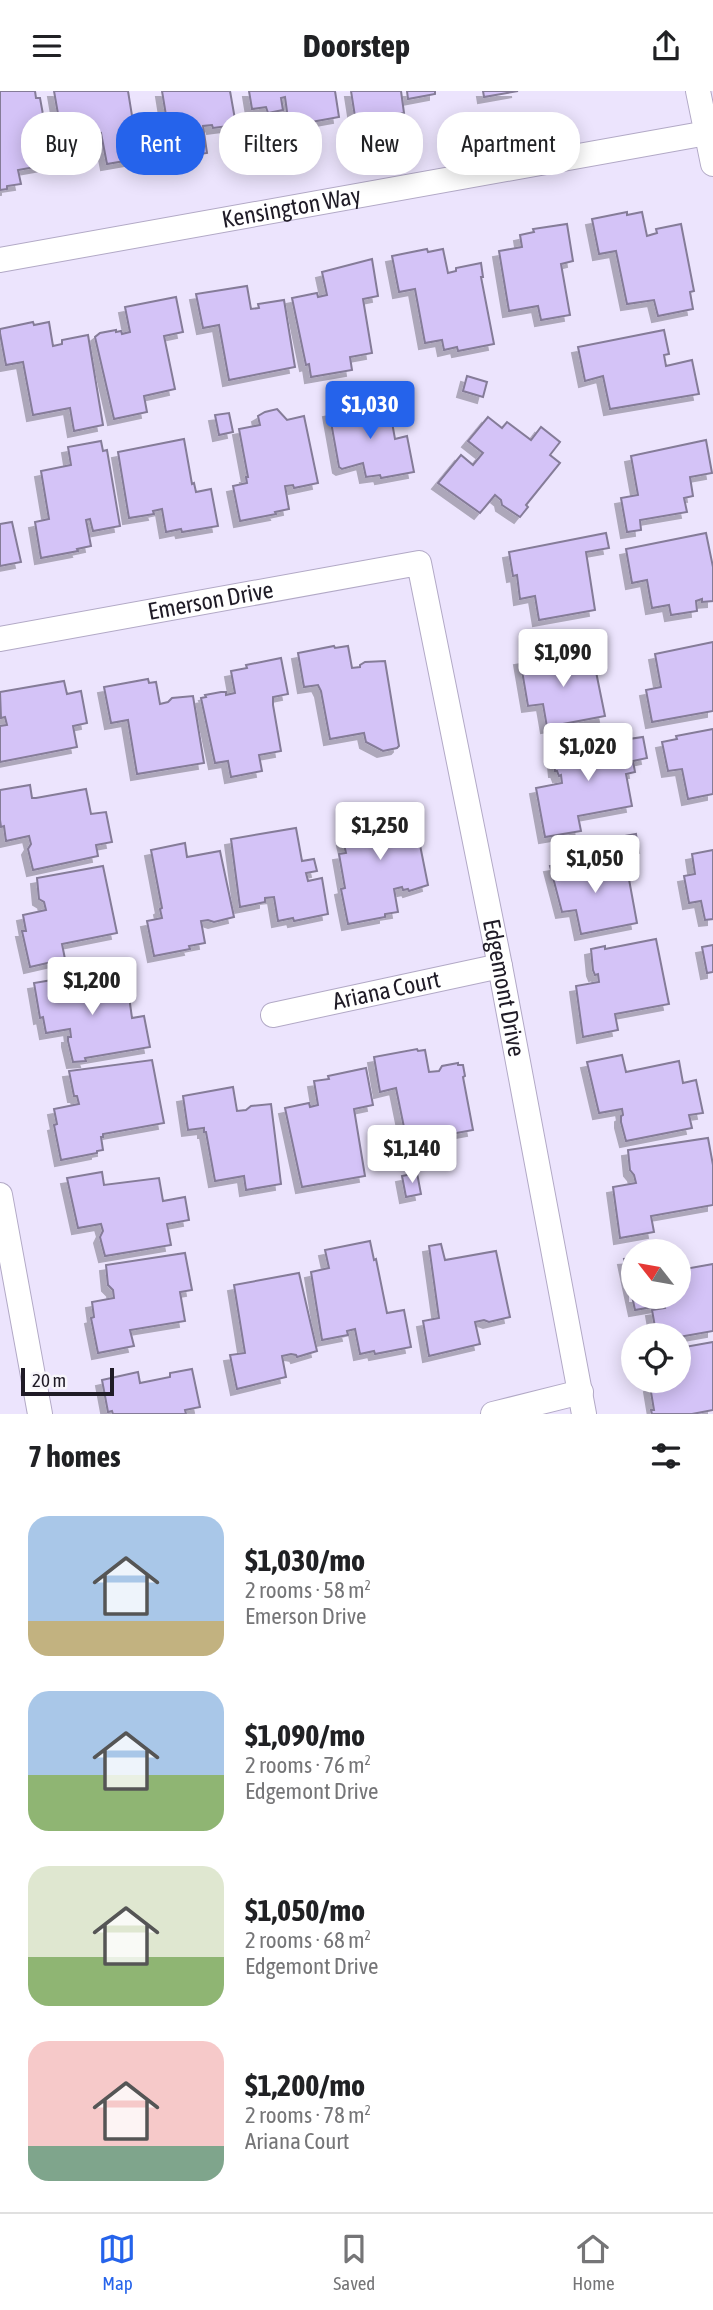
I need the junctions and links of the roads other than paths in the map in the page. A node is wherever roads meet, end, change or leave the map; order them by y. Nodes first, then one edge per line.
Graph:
1 (698, 91) edge
2 (707, 133) junction
3 (713, 164) edge
4 (0, 260) edge
5 (419, 563) joint
6 (0, 639) edge
7 (500, 966) junction
8 (273, 1015) dead end
9 (0, 1195) edge
10 (583, 1403) edge
11 (40, 1414) edge
12 (493, 1414) edge

1 - 2 street
2 - 3 street
2 - 4 street, Kensington Way
5 - 6 street, Emerson Drive
5 - 7 street, Edgemont Drive
7 - 8 street, Ariana Court
7 - 10 street, Edgemont Drive
9 - 11 street
10 - 12 street

